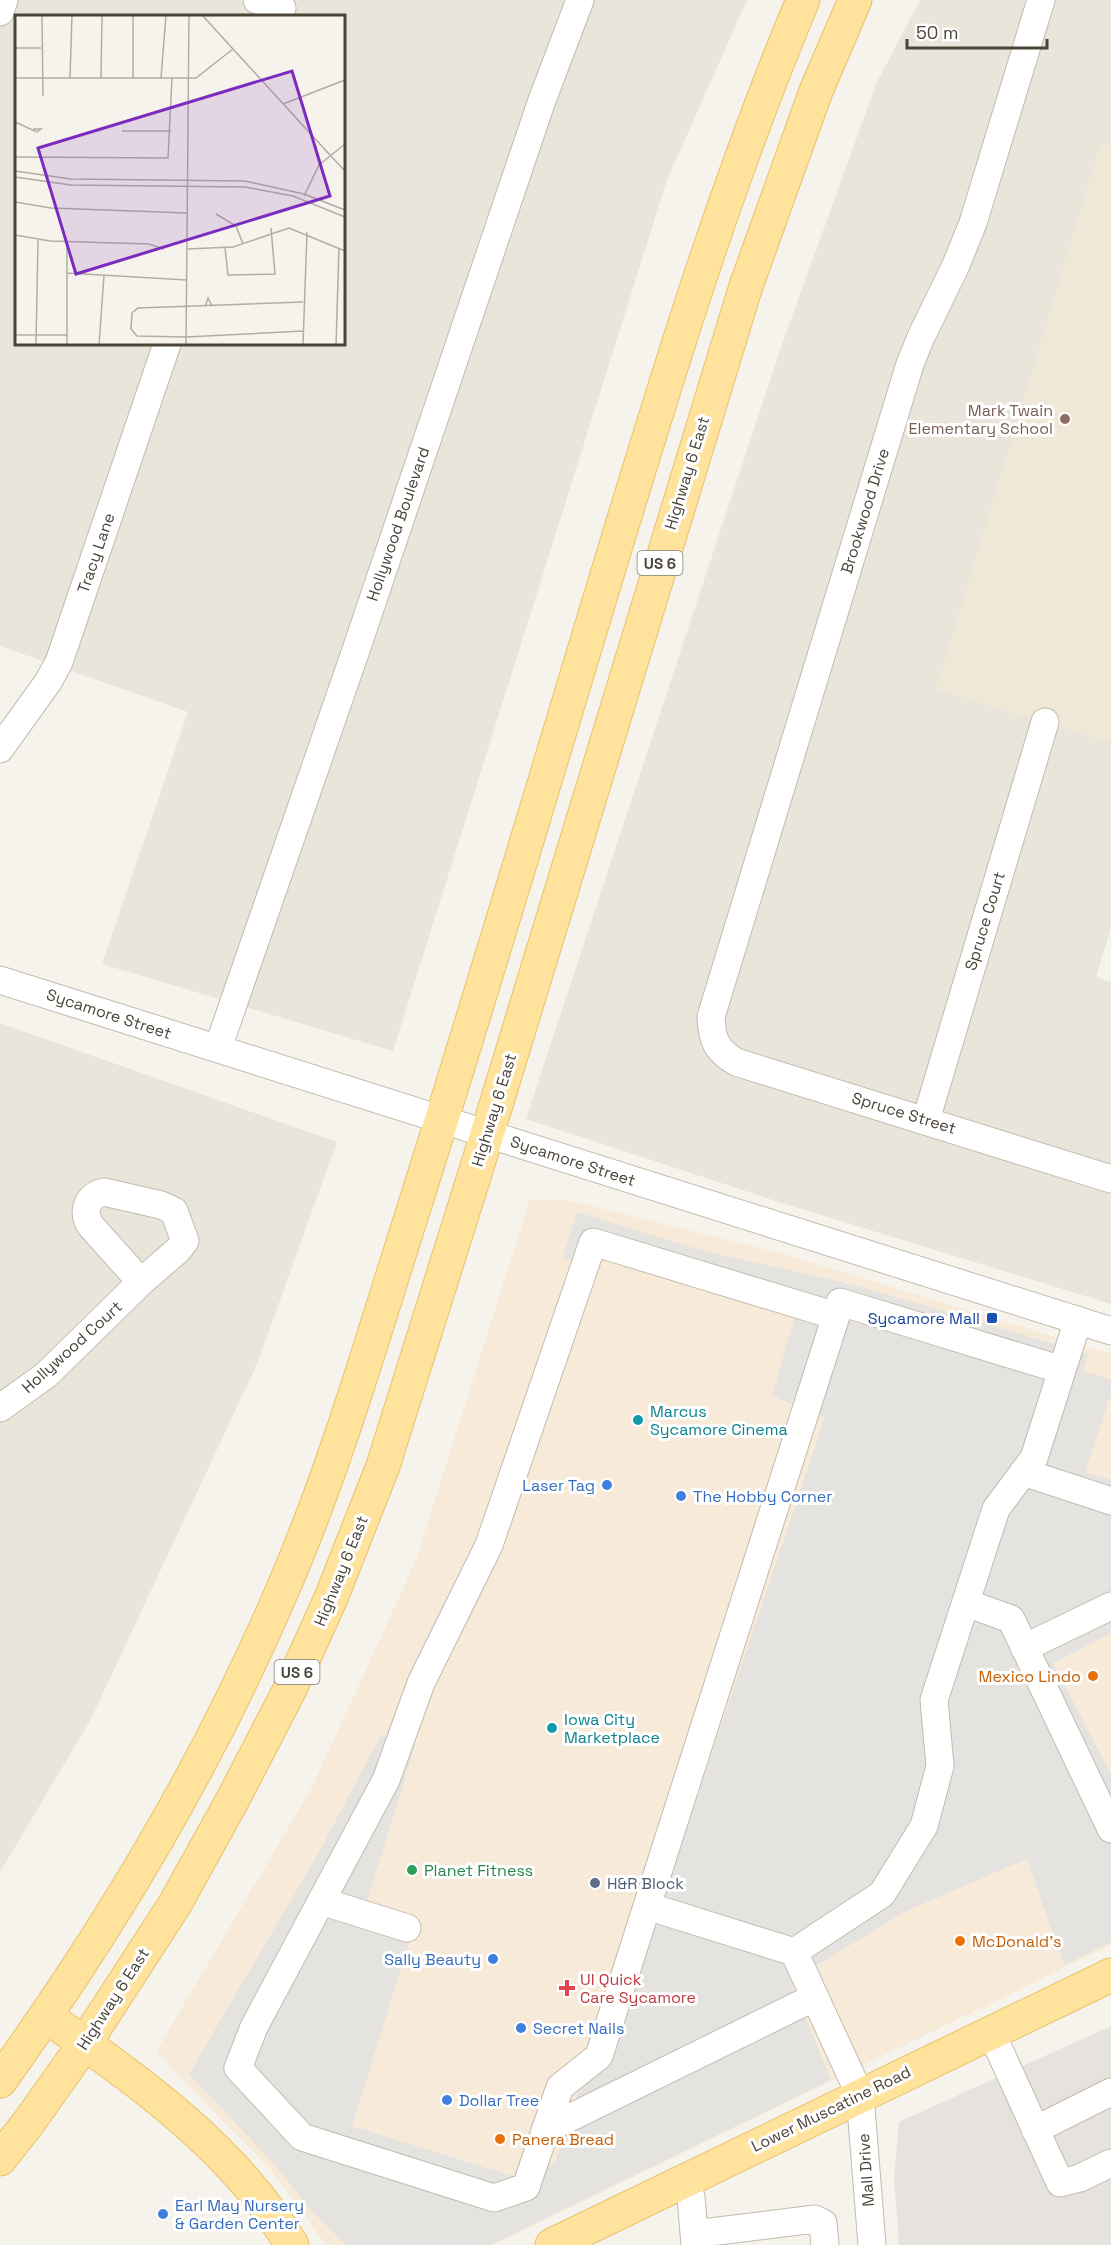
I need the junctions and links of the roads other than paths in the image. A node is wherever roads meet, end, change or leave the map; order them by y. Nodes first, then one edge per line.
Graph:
1 (4, 0) edge
2 (580, 0) edge
3 (803, 0) edge
4 (855, 0) edge
5 (1041, 0) edge
6 (0, 12) edge
7 (167, 345) edge
8 (1045, 722) dead end
9 (0, 749) edge
10 (0, 980) edge
11 (712, 1030) joint
12 (218, 1048) junction
13 (442, 1119) junction
14 (926, 1120) junction
15 (487, 1134) junction
16 (1111, 1179) edge
17 (141, 1282) dead end
18 (836, 1316) junction
19 (1078, 1320) junction
20 (1111, 1330) edge
21 (1062, 1370) junction
22 (0, 1408) edge
23 (1023, 1472) junction
24 (1111, 1501) edge
25 (966, 1603) junction
26 (1111, 1606) edge
27 (1024, 1648) junction
28 (1111, 1829) edge
29 (321, 1901) junction
30 (647, 1906) junction
31 (407, 1928) dead end
32 (794, 1952) junction
33 (1111, 1975) edge
34 (815, 1997) junction
35 (46, 2016) junction
36 (991, 2032) junction
37 (85, 2043) junction
38 (0, 2081) edge
39 (1111, 2092) edge
40 (860, 2095) junction
41 (545, 2130) junction
42 (1035, 2130) junction
43 (0, 2159) edge
44 (1111, 2163) edge
45 (686, 2181) junction
46 (694, 2239) edge
47 (560, 2243) edge
48 (292, 2245) edge
49 (825, 2245) edge
50 (872, 2245) edge

1 - 6 street
2 - 12 street, Hollywood Boulevard
3 - 13 main road, US 6
4 - 15 main road, Highway 6 East / US 6
5 - 11 street, Brookwood Drive
7 - 9 street, Tracy Lane
8 - 14 street, Spruce Court
10 - 12 street, Sycamore Street
11 - 14 street, Spruce Street
12 - 13 street, Sycamore Street
13 - 15 street, Sycamore Street
13 - 35 main road, US 6
14 - 16 street, Spruce Street
15 - 19 street, Sycamore Street
15 - 37 main road, Highway 6 East / US 6
17 - 22 street, Hollywood Court
18 - 21 street
18 - 29 street
18 - 30 street
19 - 20 street, Sycamore Street
19 - 21 street
21 - 23 street
23 - 24 street
23 - 25 street
25 - 27 street
25 - 32 street
26 - 27 street
27 - 28 street
29 - 31 street
29 - 41 street
30 - 32 street
30 - 41 street
32 - 34 street
33 - 36 main road, Lower Muscatine Road
34 - 40 street
34 - 41 street
35 - 37 main road
35 - 38 main road, US 6
36 - 40 main road, Lower Muscatine Road
36 - 42 street
37 - 43 main road, Highway 6 East / US 6
37 - 48 main road
39 - 42 street
40 - 45 main road, Lower Muscatine Road
40 - 50 street, Mall Drive
42 - 44 street
45 - 46 street
45 - 47 main road, Lower Muscatine Road
46 - 49 street

